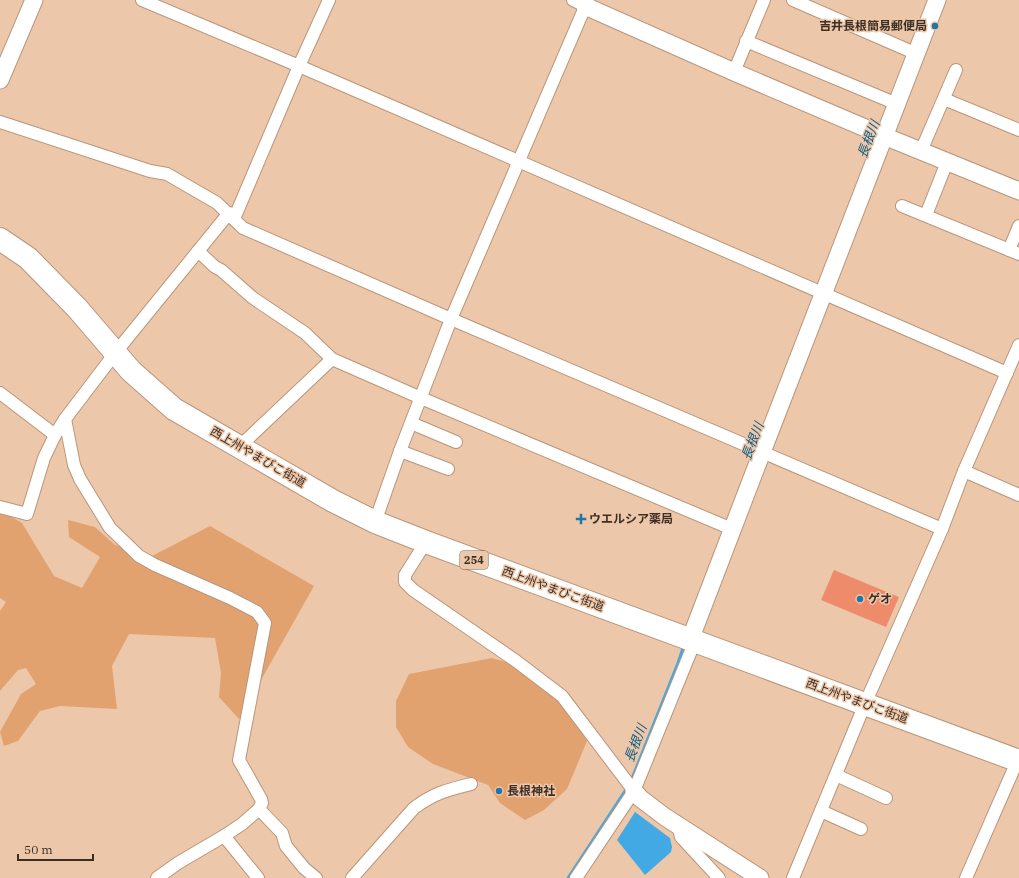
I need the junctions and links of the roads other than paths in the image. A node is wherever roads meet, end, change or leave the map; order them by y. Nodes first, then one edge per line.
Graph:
1 (34, 0) edge
2 (142, 0) edge
3 (329, 0) edge
4 (764, 0) edge
5 (793, 0) edge
6 (936, 0) edge
7 (582, 2) edge
8 (746, 41) junction
9 (917, 54) junction
10 (299, 66) junction
11 (956, 70) dead end
12 (734, 72) junction
13 (0, 80) edge
14 (944, 99) junction
15 (897, 104) junction
16 (0, 122) edge
17 (1019, 130) edge
18 (884, 136) junction
19 (921, 151) junction
20 (517, 162) junction
21 (947, 162) junction
22 (1019, 191) edge
23 (902, 206) dead end
24 (926, 215) junction
25 (232, 216) junction
26 (1019, 226) edge
27 (0, 239) edge
28 (198, 251) junction
29 (1014, 252) edge
30 (824, 293) junction
31 (451, 319) junction
32 (1019, 345) edge
33 (116, 352) junction
34 (332, 358) junction
35 (1012, 369) edge
36 (0, 393) edge
37 (420, 398) junction
38 (65, 419) junction
39 (411, 423) junction
40 (55, 435) junction
41 (456, 442) dead end
42 (240, 447) junction
43 (400, 451) junction
44 (762, 452) junction
45 (448, 469) dead end
46 (964, 471) junction
47 (1019, 495) edge
48 (0, 507) edge
49 (375, 522) junction
50 (942, 528) junction
51 (732, 529) junction
52 (426, 542) junction
53 (693, 640) junction
54 (865, 704) junction
55 (1018, 759) edge
56 (836, 774) junction
57 (471, 784) dead end
58 (634, 790) junction
59 (886, 798) dead end
60 (259, 809) junction
61 (821, 811) junction
62 (678, 825) junction
63 (861, 828) dead end
64 (224, 836) junction
65 (157, 878) edge
66 (258, 878) edge
67 (316, 878) edge
68 (352, 878) edge
69 (576, 878) edge
70 (719, 878) edge
71 (760, 878) edge
72 (793, 878) edge
73 (966, 878) edge

1 - 13 street
2 - 10 street
3 - 10 street
4 - 8 street
5 - 9 street
6 - 9 street
7 - 12 street
7 - 20 street
8 - 12 street
8 - 15 street
9 - 15 street
10 - 20 street
10 - 25 street
11 - 14 street
12 - 18 street
14 - 17 street
14 - 19 street
15 - 18 street
16 - 25 street
18 - 19 street
18 - 30 street
19 - 21 street
20 - 30 street
20 - 31 street
21 - 22 street
21 - 24 street
23 - 24 street
24 - 29 street
25 - 28 street
25 - 31 street
26 - 29 street
27 - 33 highway, 西上州やまびこ街道 / 254
28 - 33 street
28 - 34 street
30 - 35 street
30 - 44 street
31 - 37 street
31 - 44 street
32 - 35 street
33 - 38 street
33 - 42 highway, 西上州やまびこ街道 / 254
34 - 37 street
34 - 42 street
35 - 46 street
36 - 40 street
37 - 39 street
37 - 51 street
38 - 40 street
38 - 60 street
39 - 41 street
39 - 43 street
40 - 48 street
42 - 49 highway, 西上州やまびこ街道 / 254
43 - 45 street
43 - 49 street
44 - 50 street
44 - 51 street
46 - 47 street
46 - 50 street
49 - 52 highway, 西上州やまびこ街道 / 254
50 - 54 street
51 - 53 street
52 - 53 highway, 西上州やまびこ街道 / 254
52 - 58 street
53 - 54 highway, 西上州やまびこ街道 / 254
53 - 58 street
54 - 55 highway, 西上州やまびこ街道 / 254
54 - 56 street
55 - 73 street
56 - 59 street
56 - 61 street
57 - 68 street
58 - 62 street
58 - 69 street
60 - 64 street
60 - 67 street
61 - 63 street
61 - 72 street
62 - 70 street
62 - 71 street
64 - 65 street
64 - 66 street

